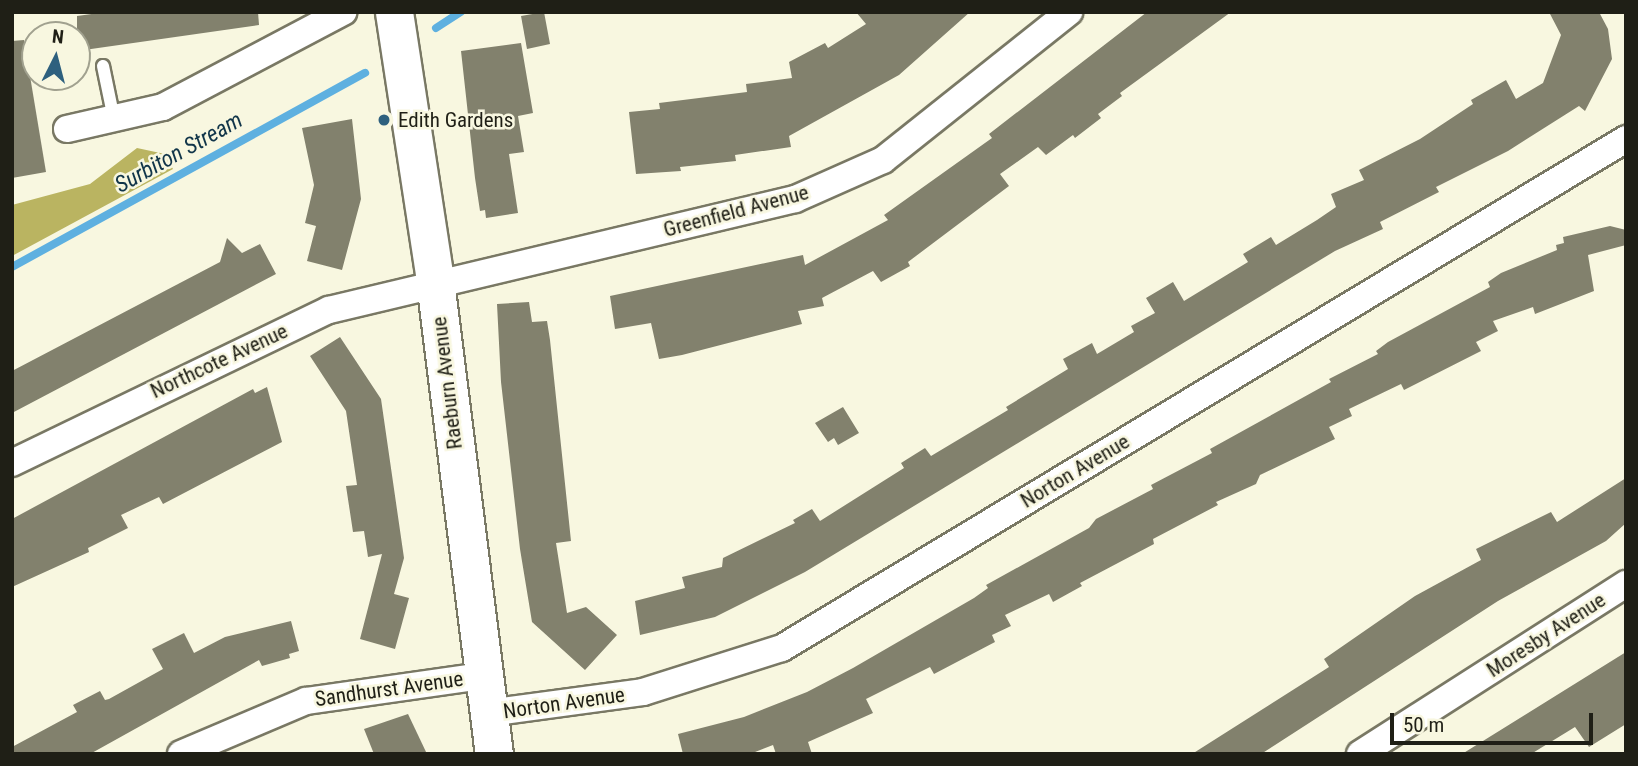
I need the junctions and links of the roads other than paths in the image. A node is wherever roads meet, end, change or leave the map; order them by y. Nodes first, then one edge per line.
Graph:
1 (343, 12) edge
2 (394, 12) edge
3 (1069, 12) edge
4 (103, 66) dead end
5 (114, 119) junction
6 (67, 129) dead end
7 (1626, 139) edge
8 (435, 282) junction
9 (12, 463) edge
10 (1626, 584) edge
11 (482, 676) junction
12 (488, 713) junction
13 (181, 754) edge
14 (494, 754) edge
15 (1360, 754) edge

1 - 5 street
2 - 8 street, Raeburn Avenue
3 - 8 street, Greenfield Avenue
4 - 5 lane
5 - 6 street
7 - 12 street, Norton Avenue
8 - 9 street, Northcote Avenue
8 - 11 street, Raeburn Avenue
10 - 15 street, Moresby Avenue
11 - 12 street, Raeburn Avenue
11 - 13 street, Sandhurst Avenue
12 - 14 street, Raeburn Avenue

